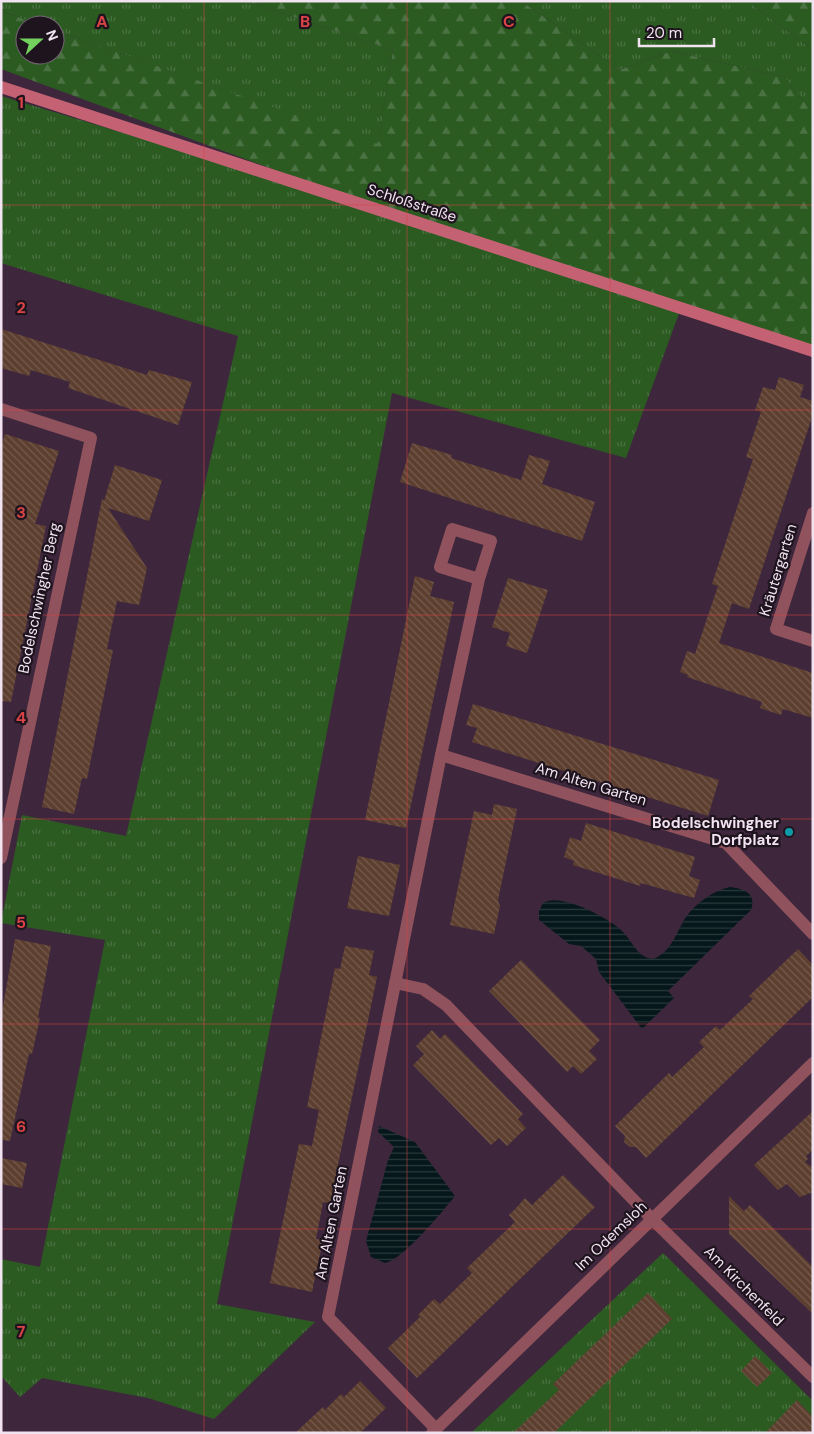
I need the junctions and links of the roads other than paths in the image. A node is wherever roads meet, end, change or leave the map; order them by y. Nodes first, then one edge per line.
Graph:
1 (1, 87) edge
2 (813, 351) edge
3 (1, 410) edge
4 (813, 513) edge
5 (479, 580) junction
6 (813, 641) edge
7 (441, 755) junction
8 (1, 858) edge
9 (813, 934) edge
10 (395, 983) junction
11 (813, 1063) edge
12 (652, 1218) junction
13 (813, 1377) edge
14 (434, 1431) edge

1 - 2 street, Schloßstraße
3 - 8 street, Bodelschwingher Berg
4 - 6 street, Kräutergarten
5 - 5 street, Am Alten Garten
5 - 7 street, Am Alten Garten
7 - 9 street, Am Alten Garten
7 - 10 street, Am Alten Garten
10 - 12 street
10 - 14 street, Am Alten Garten
11 - 12 street, Im Odemsloh
12 - 13 street, Am Kirchenfeld
12 - 14 street, Im Odemsloh

